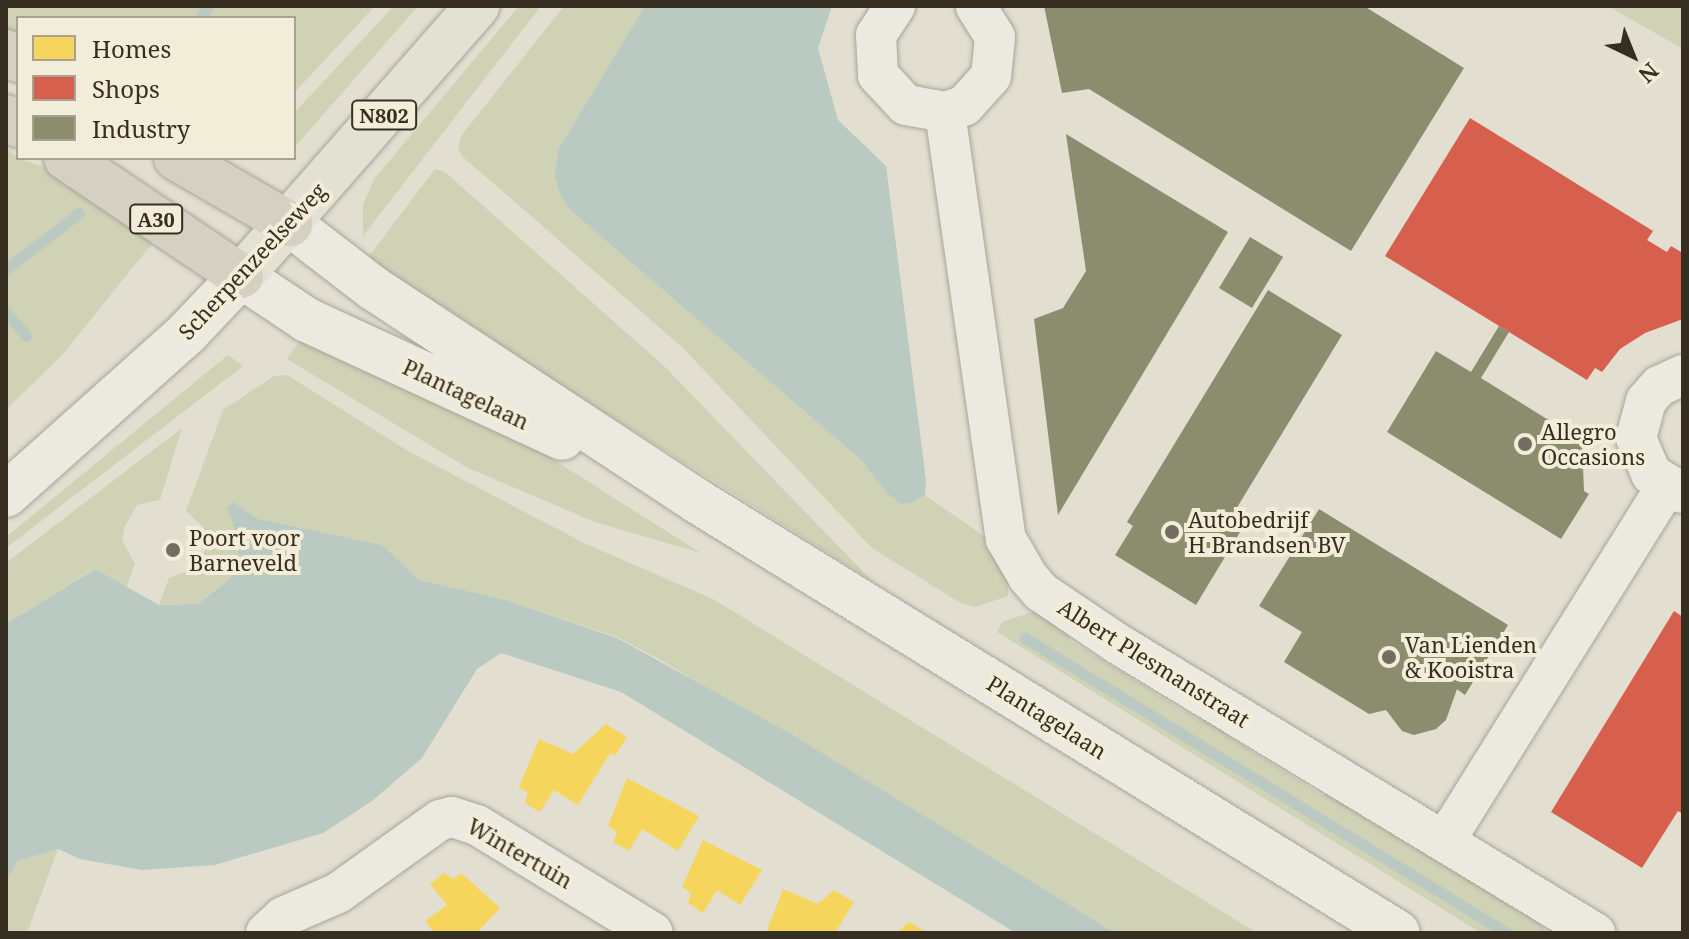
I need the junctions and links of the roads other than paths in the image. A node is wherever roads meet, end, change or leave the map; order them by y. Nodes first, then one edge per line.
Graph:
1 (477, 6) edge
2 (895, 6) edge
3 (976, 6) edge
4 (945, 112) junction
5 (69, 160) edge
6 (179, 160) edge
7 (290, 224) junction
8 (241, 276) junction
9 (1683, 375) edge
10 (1674, 490) edge
11 (6, 495) edge
12 (697, 501) junction
13 (1446, 839) junction
14 (266, 933) edge
15 (653, 933) edge
16 (1398, 933) edge
17 (1595, 933) edge

1 - 7 main road, Scherpenzeelseweg / N802
2 - 4 street
3 - 4 street
4 - 13 street, Albert Plesmanstraat
5 - 8 highway, A30
6 - 7 highway
7 - 8 main road, Scherpenzeelseweg / N802
7 - 12 main road, Plantagelaan
8 - 11 main road, Scherpenzeelseweg / N802
8 - 12 main road, Plantagelaan
9 - 10 street
10 - 13 street
12 - 16 main road, Plantagelaan
13 - 17 street, Albert Plesmanstraat
14 - 15 street, Wintertuin

